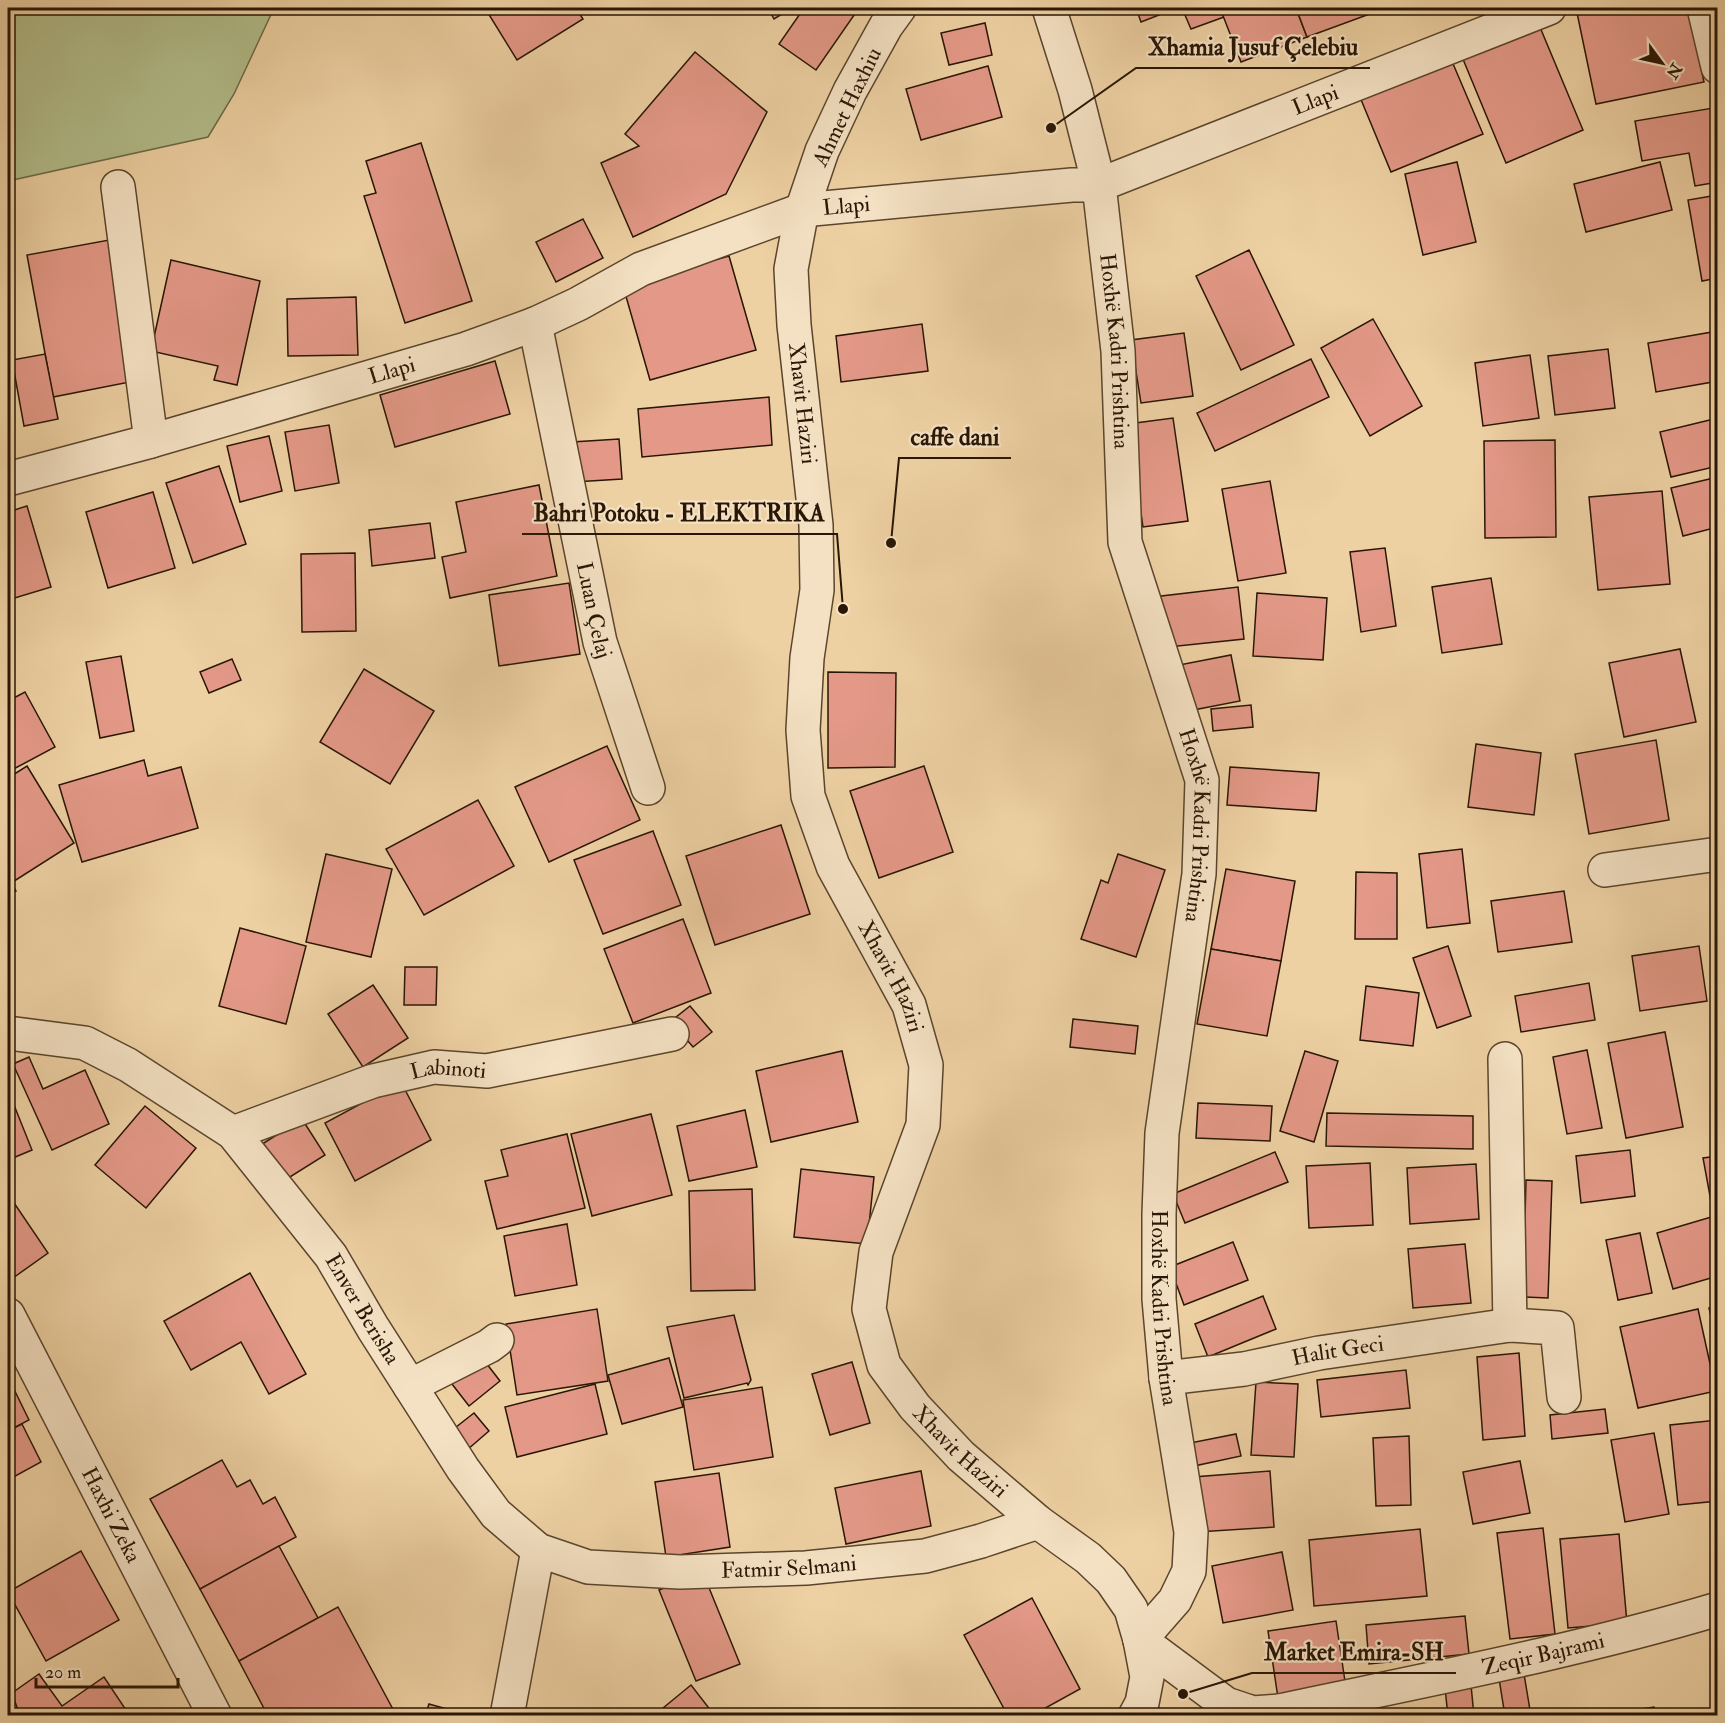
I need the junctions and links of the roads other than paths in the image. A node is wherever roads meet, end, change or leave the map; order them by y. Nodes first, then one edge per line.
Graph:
1 (900, 8) edge
2 (1049, 8) edge
3 (1549, 8) edge
4 (1704, 8) edge
5 (1718, 67) edge
6 (1099, 185) junction
7 (118, 187) dead end
8 (802, 210) junction
9 (535, 324) junction
10 (151, 441) junction
11 (8, 479) edge
12 (648, 788) dead end
13 (1718, 854) edge
14 (1605, 870) dead end
15 (8, 1033) edge
16 (672, 1034) dead end
17 (1505, 1059) dead end
18 (234, 1133) junction
19 (8, 1315) edge
20 (1510, 1325) junction
21 (497, 1340) dead end
22 (1166, 1378) junction
23 (410, 1386) junction
24 (1564, 1397) dead end
25 (1038, 1522) junction
26 (538, 1551) junction
27 (1718, 1609) edge
28 (1140, 1640) junction
29 (1227, 1710) edge
30 (215, 1716) edge
31 (507, 1716) edge
32 (1135, 1716) edge

1 - 8 street, Ahmet Haxhiu
2 - 6 street, Hoxhë Kadri Prishtina
3 - 6 street, Llapi
4 - 5 street
6 - 8 street, Llapi
6 - 22 street, Hoxhë Kadri Prishtina
7 - 10 street
8 - 9 street, Llapi
8 - 25 street, Xhavit Haziri
9 - 10 street, Llapi
9 - 12 street, Luan Çelaj
10 - 11 street, Llapi
13 - 14 street
15 - 18 street, Enver Berisha
16 - 18 street, Labinoti
17 - 20 street
18 - 23 street, Enver Berisha
19 - 30 street, Haxhi Zeka
20 - 22 street, Halit Geci
20 - 24 street, Halit Geci
21 - 23 street
22 - 28 street, Hoxhë Kadri Prishtina
23 - 26 street, Enver Berisha
25 - 26 street, Fatmir Selmani
25 - 28 street, Xhavit Haziri
26 - 31 street
27 - 29 street, Zeqir Bajrami
28 - 29 street, Zeqir Bajrami
28 - 32 street, Xhavit Haziri

